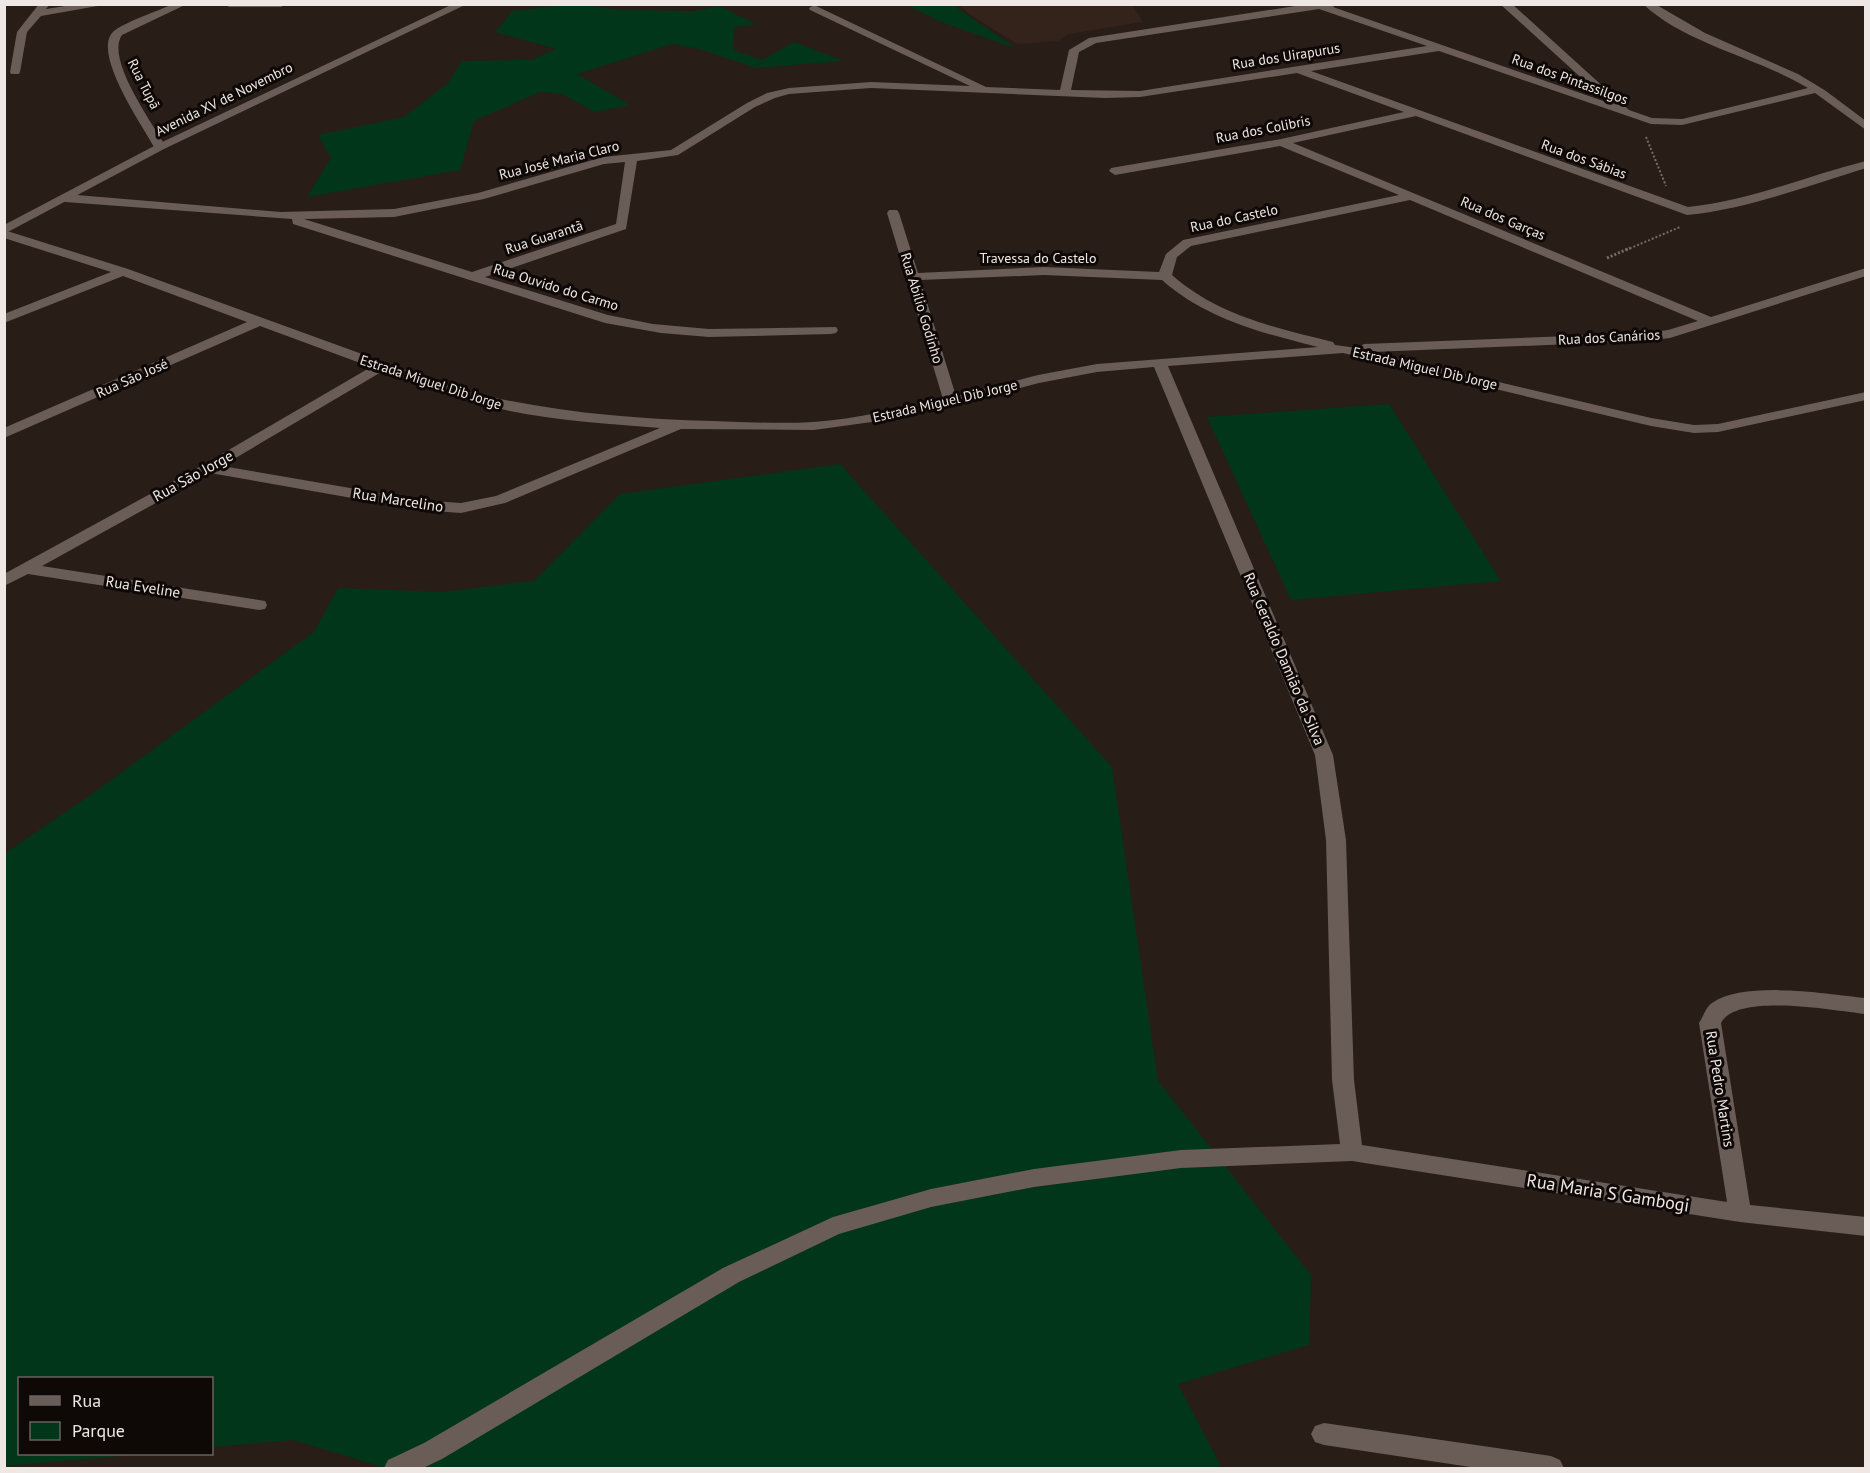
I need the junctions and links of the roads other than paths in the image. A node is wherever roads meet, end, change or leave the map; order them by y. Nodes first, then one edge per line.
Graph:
1 (45, 4) edge
2 (105, 4) edge
3 (182, 4) edge
4 (229, 4) edge
5 (281, 4) edge
6 (462, 4) edge
7 (1505, 4) edge
8 (1648, 4) edge
9 (1326, 5) edge
10 (814, 8) dead end
11 (37, 13) junction
12 (1437, 48) junction
13 (1298, 70) junction
14 (15, 72) dead end
15 (987, 90) junction
16 (1815, 90) junction
17 (1065, 93) junction
18 (1416, 113) junction
19 (1637, 118) junction
20 (1866, 127) edge
21 (1281, 142) junction
22 (160, 147) junction
23 (631, 158) junction
24 (1866, 164) edge
25 (1115, 171) dead end
26 (1413, 196) junction
27 (64, 198) junction
28 (893, 213) dead end
29 (281, 216) junction
30 (4, 232) edge
31 (123, 272) junction
32 (1866, 272) edge
33 (1165, 276) junction
34 (471, 277) junction
35 (911, 277) junction
36 (4, 319) edge
37 (258, 322) junction
38 (1713, 322) junction
39 (831, 330) dead end
40 (1446, 344) junction
41 (1343, 349) junction
42 (1159, 362) junction
43 (381, 367) junction
44 (1445, 373) junction
45 (1866, 396) edge
46 (951, 402) junction
47 (681, 425) junction
48 (4, 434) edge
49 (208, 468) junction
50 (27, 569) junction
51 (4, 582) edge
52 (259, 605) dead end
53 (1866, 1006) edge
54 (1352, 1152) junction
55 (1740, 1214) junction
56 (1866, 1227) edge
57 (1324, 1434) dead end
58 (397, 1468) edge
59 (1551, 1468) edge

1 - 11 street
2 - 11 street
3 - 22 street, Rua Tupã
4 - 5 street
6 - 22 street, Avenida XV de Novembro
7 - 19 street
8 - 16 street
9 - 12 street, Rua dos Pintassilgos
9 - 17 street
10 - 15 street
11 - 14 street
12 - 13 street, Rua dos Uirapurus
12 - 19 street, Rua dos Pintassilgos
13 - 17 street, Rua dos Uirapurus
13 - 18 street, Rua dos Sábias
15 - 17 street, Rua José Maria Claro
15 - 23 street, Rua José Maria Claro
16 - 19 street, Rua dos Pintassilgos
16 - 20 street
18 - 21 street, Rua dos Colibris
18 - 24 street, Rua dos Sábias
21 - 25 street, Rua dos Colibris
21 - 26 street, Rua dos Garças
22 - 27 street, Avenida XV de Novembro
23 - 29 street, Rua José Maria Claro
23 - 34 street, Rua Guarantã
26 - 33 street, Rua do Castelo
26 - 38 street, Rua dos Garças
27 - 29 street, Rua José Maria Claro
27 - 30 street, Avenida XV de Novembro
28 - 35 street, Rua Abílio Godinho
29 - 34 street, Rua Ouvido do Carmo
30 - 31 street, Estrada Miguel Dib Jorge
31 - 36 street
31 - 37 street, Estrada Miguel Dib Jorge
32 - 38 street, Rua dos Canários
33 - 35 street, Travessa do Castelo
33 - 41 street
34 - 39 street, Rua Ouvido do Carmo
35 - 46 street, Rua Abílio Godinho
37 - 43 street, Estrada Miguel Dib Jorge
37 - 48 street, Rua São José
38 - 40 street, Rua dos Canários
40 - 41 street, Rua dos Canários
40 - 44 street
41 - 42 street, Estrada Miguel Dib Jorge
41 - 44 street, Estrada Miguel Dib Jorge
42 - 46 street, Estrada Miguel Dib Jorge
42 - 54 street, Rua Geraldo Damião da Silva
43 - 47 street, Estrada Miguel Dib Jorge
43 - 49 street, Rua São Jorge
44 - 45 street, Estrada Miguel Dib Jorge
46 - 47 street, Estrada Miguel Dib Jorge
47 - 49 street, Rua Marcelino
49 - 50 street, Rua São Jorge
50 - 51 street, Rua São Jorge
50 - 52 street, Rua Eveline
53 - 55 street, Rua Pedro Martins
54 - 55 street, Rua Maria S Gambogi
54 - 58 street, Rua Maria S Gambogi
55 - 56 street, Rua Maria S Gambogi
57 - 59 street

